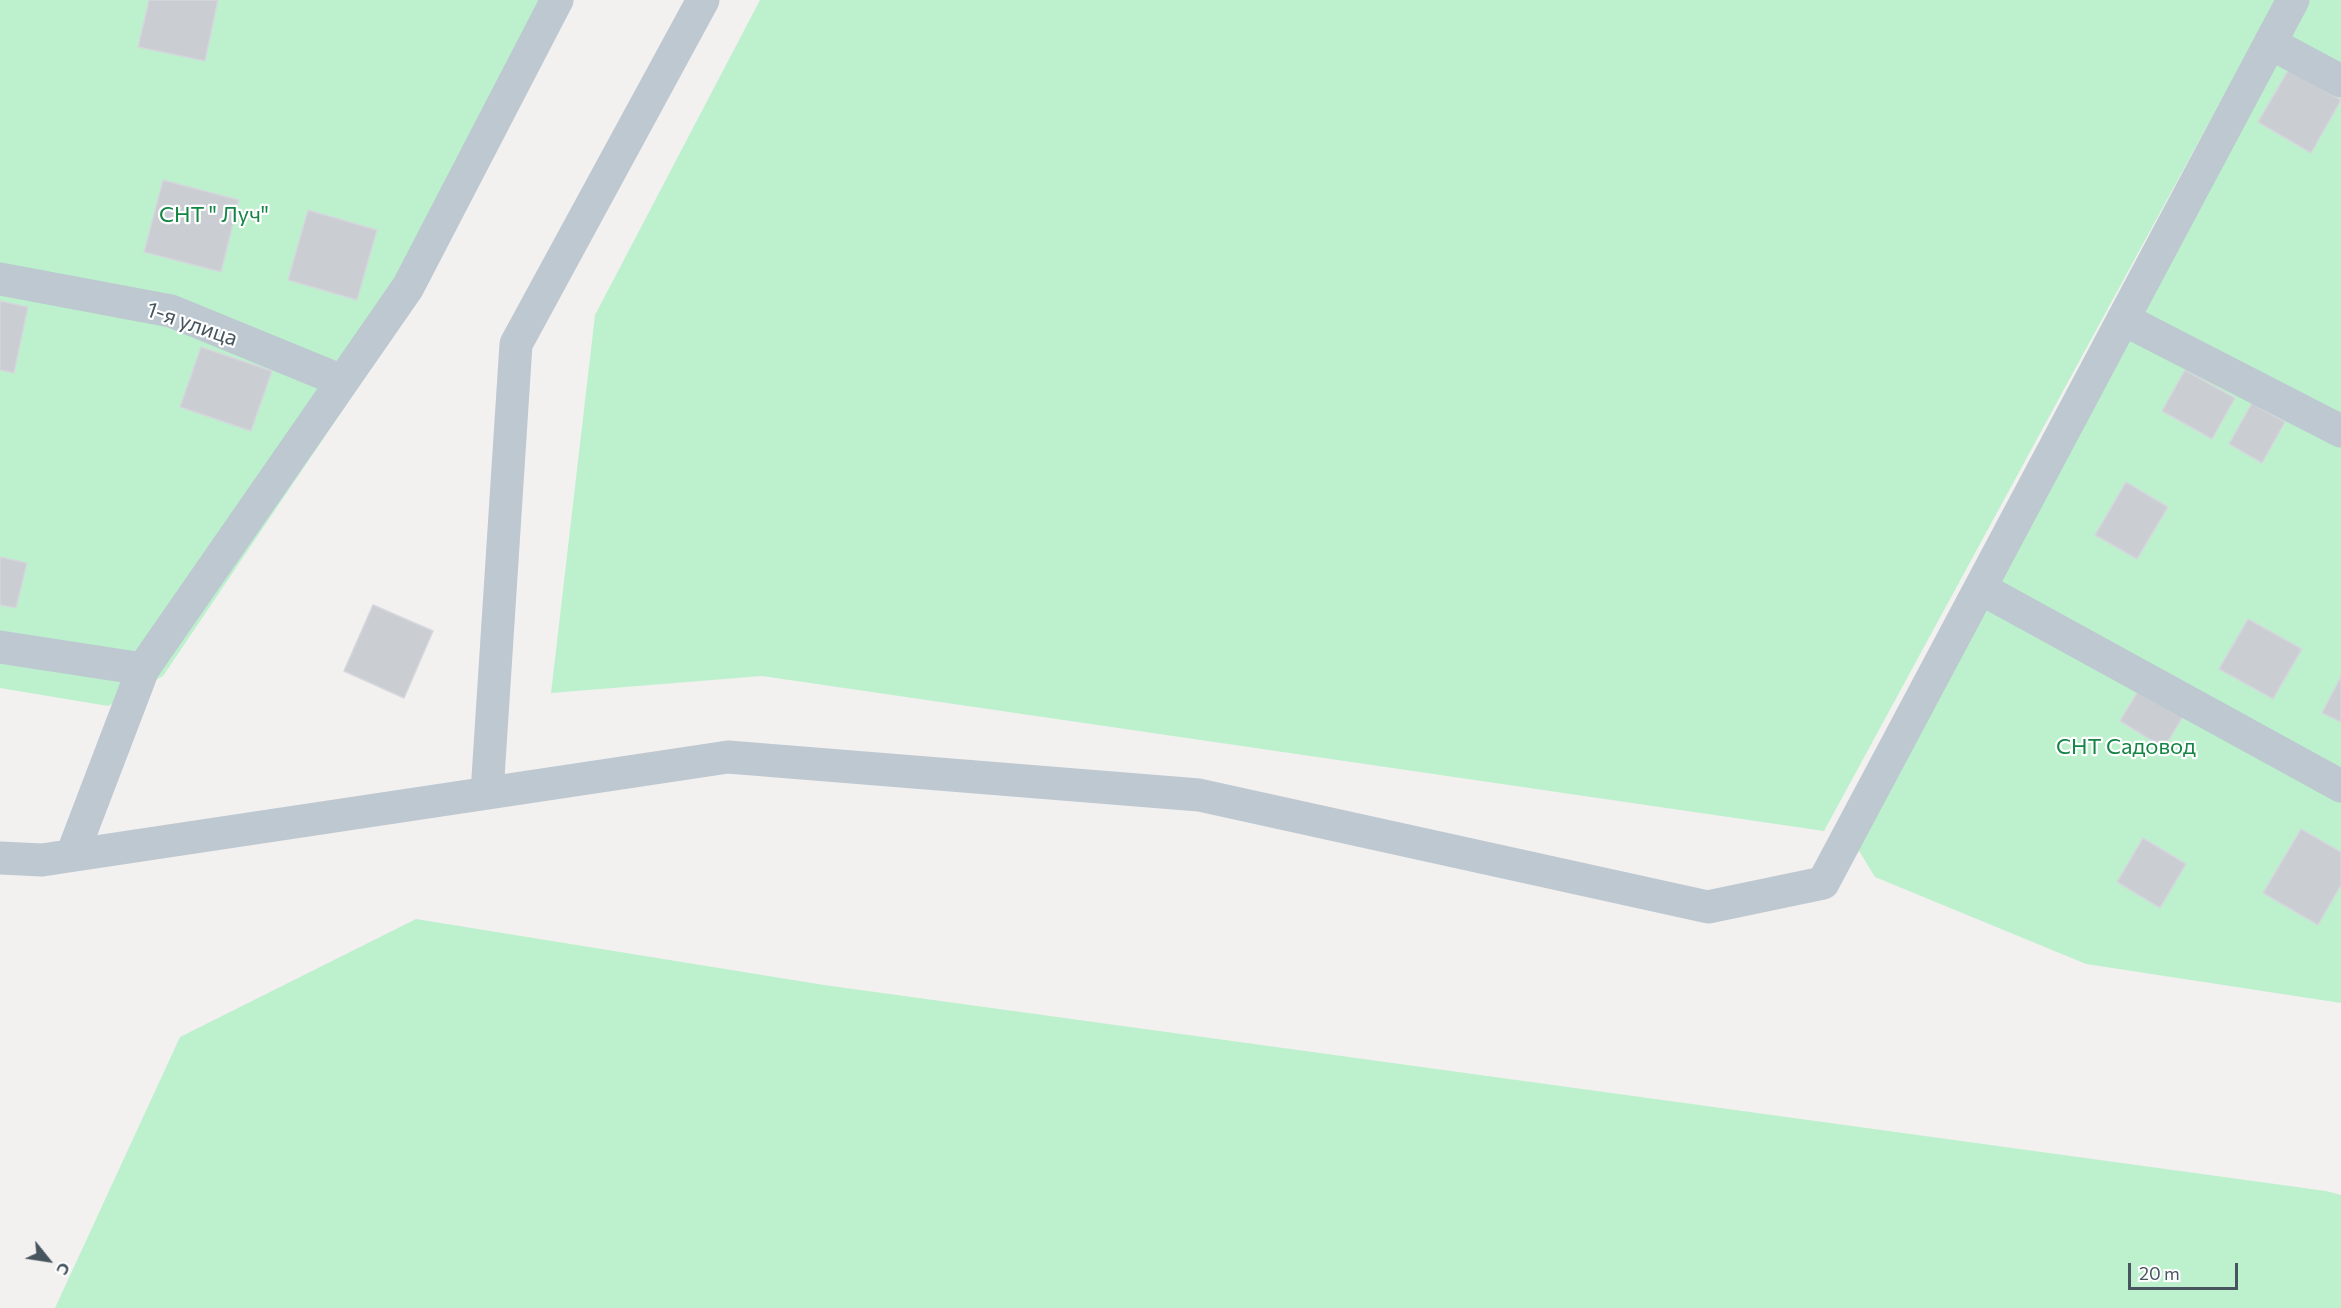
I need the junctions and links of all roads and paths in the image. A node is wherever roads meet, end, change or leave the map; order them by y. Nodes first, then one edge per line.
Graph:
1 (557, 0) edge
2 (703, 0) edge
3 (2293, 0) edge
4 (2270, 43) junction
5 (2341, 81) edge
6 (0, 279) edge
7 (2123, 319) junction
8 (342, 381) junction
9 (2341, 431) edge
10 (1980, 588) junction
11 (0, 647) edge
12 (143, 669) junction
13 (2341, 786) edge
14 (487, 793) junction
15 (72, 855) junction
16 (0, 858) edge

1 - 8 street
2 - 14 street
3 - 4 street
4 - 5 street
4 - 7 street
6 - 8 street, 1-я улица
7 - 9 street
7 - 10 street
8 - 12 street
10 - 13 street
10 - 14 street
11 - 12 street
12 - 15 street
14 - 15 street
15 - 16 street

